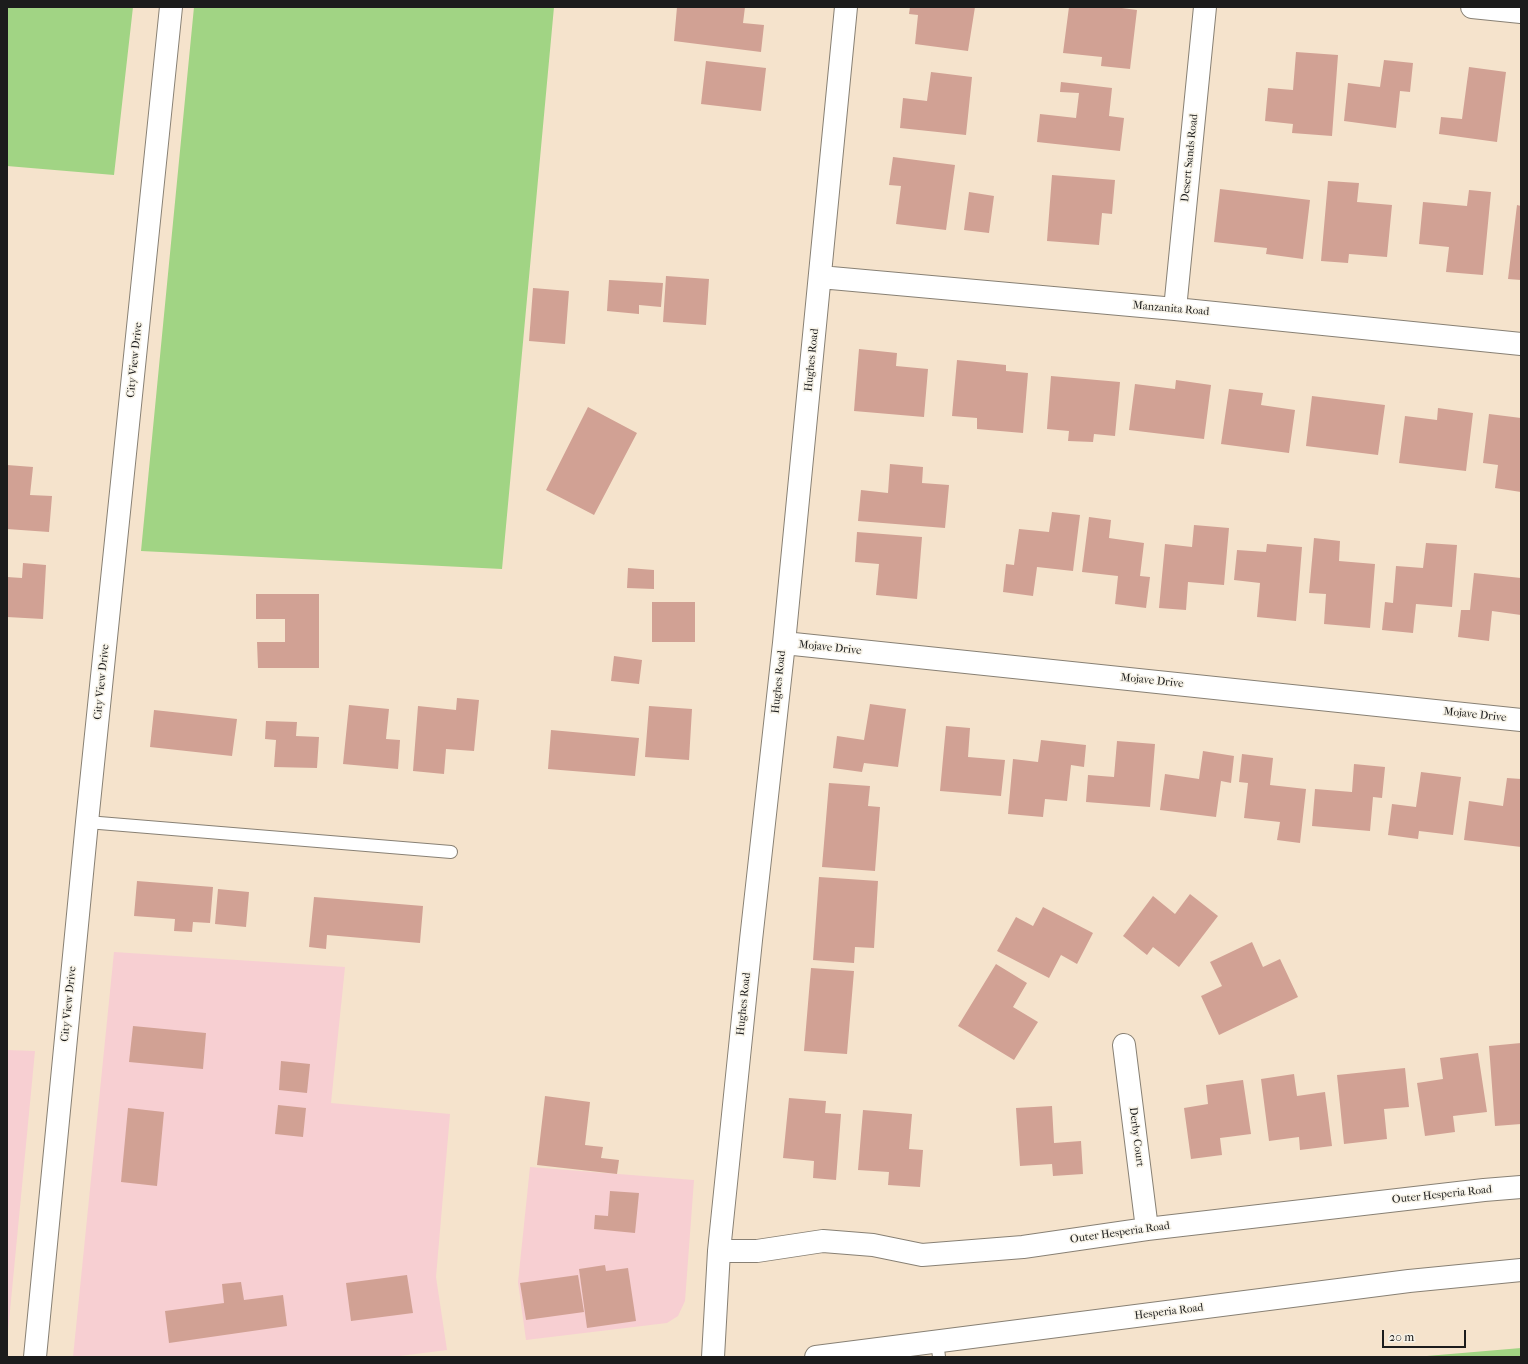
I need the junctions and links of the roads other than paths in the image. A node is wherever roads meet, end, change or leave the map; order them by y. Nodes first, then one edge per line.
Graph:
1 (171, 7) edge
2 (846, 7) edge
3 (1205, 7) edge
4 (1472, 7) edge
5 (1521, 12) edge
6 (820, 277) junction
7 (1175, 309) junction
8 (1521, 344) edge
9 (784, 643) junction
10 (1521, 720) edge
11 (87, 822) junction
12 (451, 852) dead end
13 (1124, 1045) dead end
14 (1521, 1187) edge
15 (1147, 1229) junction
16 (719, 1251) junction
17 (1521, 1270) edge
18 (938, 1349) edge
19 (35, 1357) edge
20 (713, 1357) edge
21 (816, 1357) edge

1 - 11 street, City View Drive
2 - 6 street, Hughes Road
3 - 7 street, Desert Sands Road
4 - 5 street
6 - 7 street, Manzanita Road
6 - 9 street, Hughes Road
7 - 8 street, Manzanita Road
9 - 10 street, Mojave Drive
9 - 16 street, Hughes Road
11 - 12 lane
11 - 19 street, City View Drive
13 - 15 street, Derby Court
14 - 15 street, Outer Hesperia Road
15 - 16 street, Outer Hesperia Road
16 - 20 street, Hughes Road
17 - 18 street, Hesperia Road
18 - 21 street, Hesperia Road

